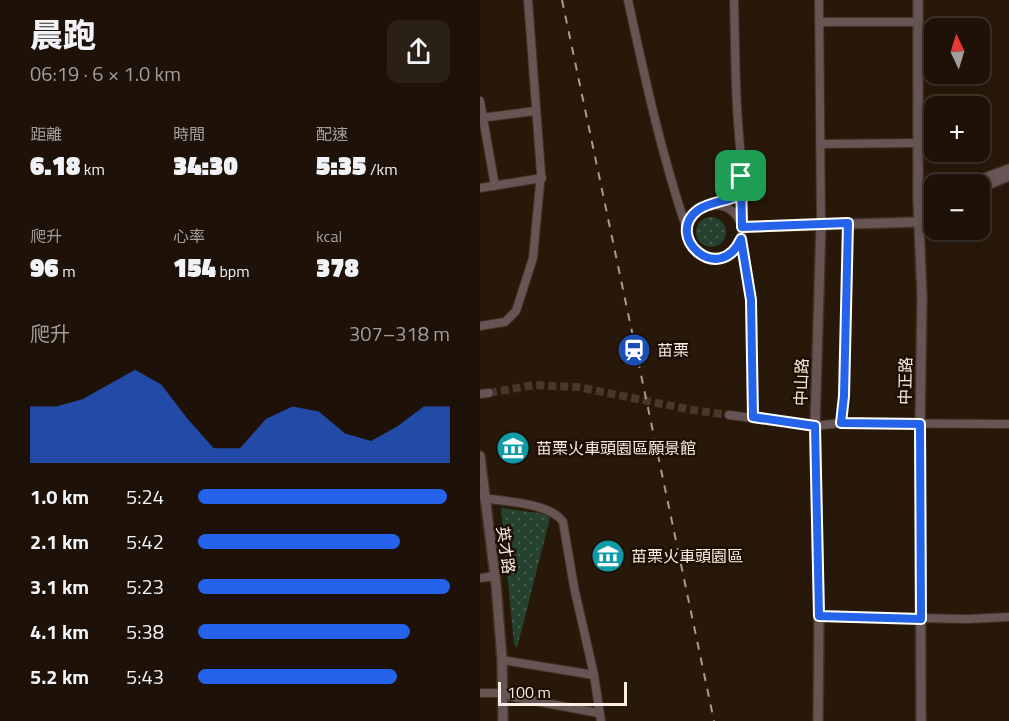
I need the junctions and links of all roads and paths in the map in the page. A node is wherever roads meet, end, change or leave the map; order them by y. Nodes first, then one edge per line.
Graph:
1 (528, 0) edge
2 (628, 0) edge
3 (734, 0) edge
4 (819, 0) edge
5 (918, 0) edge
6 (819, 22) junction
7 (918, 22) junction
8 (480, 101) edge
9 (535, 111) junction
10 (482, 118) edge
11 (918, 143) junction
12 (820, 144) junction
13 (1009, 169) edge
14 (741, 176) junction
15 (990, 176) edge
16 (1009, 176) edge
17 (542, 177) junction
18 (990, 184) edge
19 (495, 186) junction
20 (480, 188) edge
21 (716, 204) junction
22 (924, 218) edge
23 (924, 221) edge
24 (920, 222) junction
25 (821, 223) junction
26 (848, 223) junction
27 (741, 225) junction
28 (687, 230) junction
29 (741, 239) junction
30 (480, 326) edge
31 (489, 393) tunnel mouth
32 (480, 394) edge
33 (729, 415) tunnel mouth
34 (753, 417) junction
35 (841, 423) junction
36 (920, 424) junction
37 (1009, 424) edge
38 (815, 426) junction
39 (480, 456) edge
40 (484, 498) junction
41 (495, 576) junction
42 (480, 578) edge
43 (819, 616) junction
44 (1009, 617) edge
45 (921, 619) junction
46 (502, 660) junction
47 (594, 675) junction
48 (480, 693) edge
49 (502, 693) junction
50 (600, 717) edge
51 (503, 721) edge
52 (818, 721) edge
53 (921, 721) edge

1 - 9 street
2 - 28 street
3 - 14 street
4 - 6 street
5 - 7 street, 中正路
6 - 7 street
6 - 12 street
7 - 11 street, 中正路
8 - 10 street
9 - 10 street
9 - 17 street
10 - 19 street
11 - 12 street
11 - 24 street, 中正路
12 - 25 street
13 - 15 street
14 - 21 street
14 - 27 street
16 - 18 street
17 - 19 street
17 - 30 street
19 - 20 street
21 - 27 street
21 - 28 street
22 - 24 street
23 - 24 street
24 - 26 street
24 - 36 street, 中正路
25 - 26 street
25 - 27 street
25 - 38 street, 中山路
26 - 35 street
27 - 29 street
28 - 29 street
29 - 34 street
31 - 32 street
33 - 34 street
34 - 38 street
35 - 36 street
35 - 38 street
36 - 37 street
36 - 45 street, 中正路
38 - 43 street, 中山路
39 - 40 street, 英才路
40 - 41 street, 英才路
40 - 47 street
41 - 42 street
41 - 46 street, 英才路
43 - 45 street
43 - 52 street, 中山路
44 - 45 street
45 - 53 street, 中正路
46 - 47 street
46 - 49 street, 英才路
47 - 50 street
48 - 49 street
49 - 50 street
49 - 51 street, 英才路

